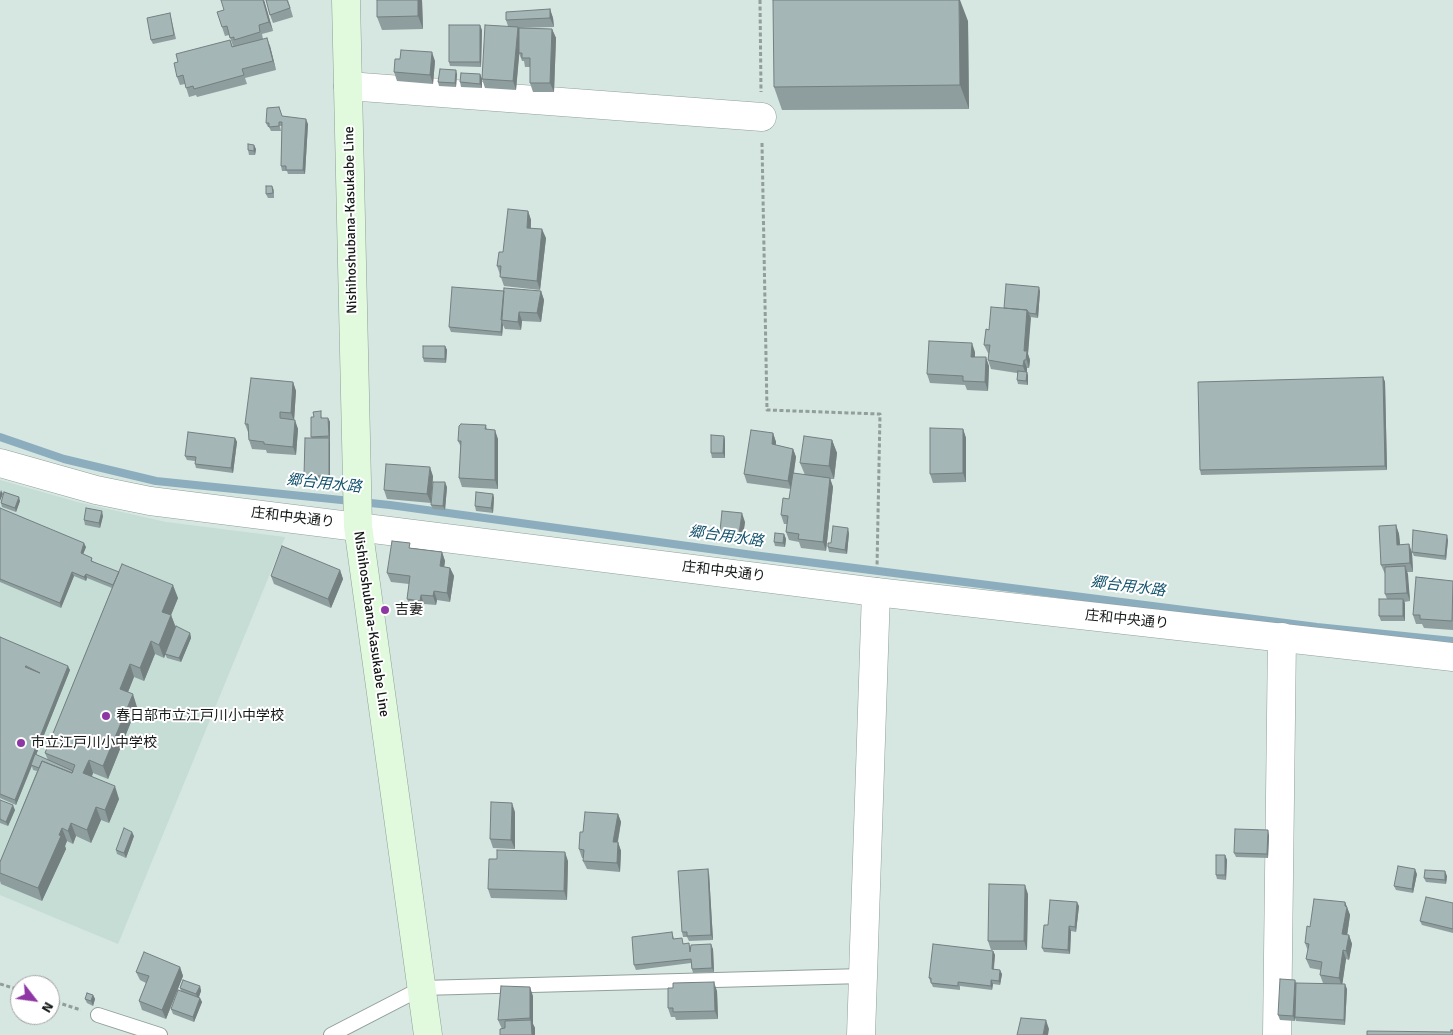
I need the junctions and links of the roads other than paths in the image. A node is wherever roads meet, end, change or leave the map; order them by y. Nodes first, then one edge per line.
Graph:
1 (346, 0) edge
2 (348, 86) junction
3 (762, 117) road end
4 (0, 463) edge
5 (358, 526) junction
6 (876, 592) junction
7 (1282, 637) junction
8 (1453, 658) edge
9 (863, 976) junction
10 (422, 988) junction
11 (98, 1015) road end
12 (160, 1035) edge
13 (330, 1035) edge
14 (428, 1035) edge
15 (861, 1035) edge
16 (1277, 1035) edge

1 - 2 main road, Nishihoshubana-Kasukabe Line
2 - 3 street
2 - 5 main road, Nishihoshubana-Kasukabe Line
4 - 5 street, 庄和中央通り
5 - 6 street, 庄和中央通り
5 - 10 main road, Nishihoshubana-Kasukabe Line
6 - 7 street, 庄和中央通り
6 - 9 street
7 - 8 street, 庄和中央通り
7 - 16 street
9 - 10 lane
9 - 15 street
10 - 13 lane
10 - 14 main road, Nishihoshubana-Kasukabe Line
11 - 12 lane

